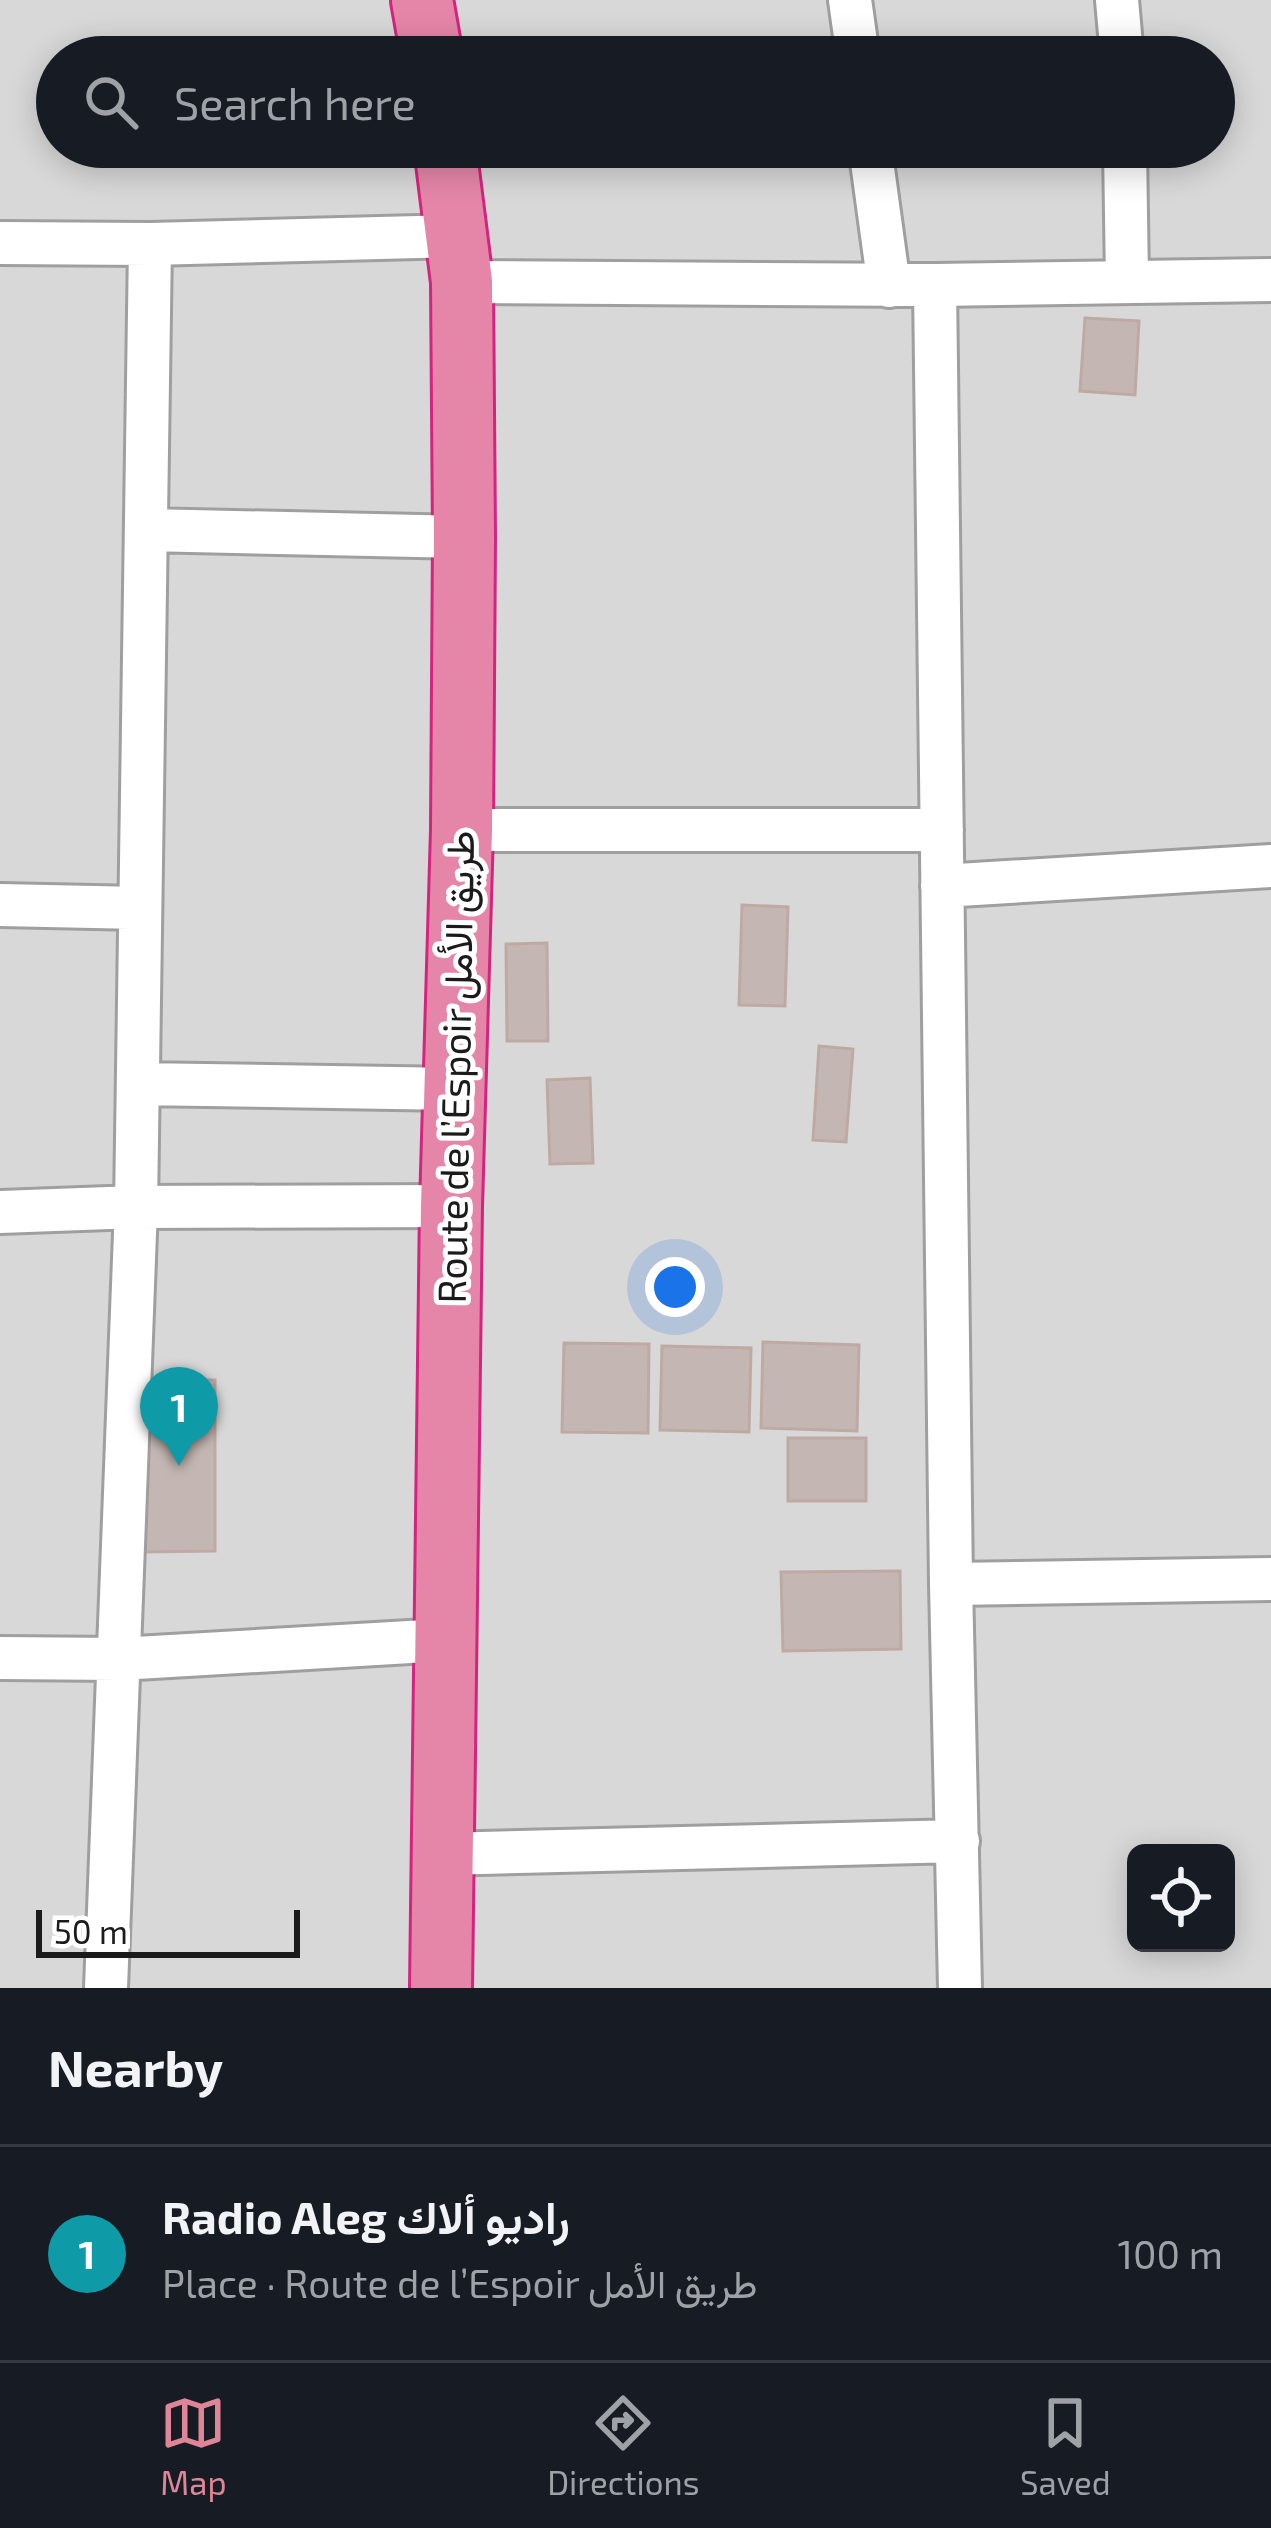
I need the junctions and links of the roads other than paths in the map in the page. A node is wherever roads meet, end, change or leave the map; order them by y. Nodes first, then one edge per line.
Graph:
1 (422, 0) edge
2 (850, 0) edge
3 (1117, 0) edge
4 (428, 36) edge
5 (855, 36) edge
6 (1120, 36) edge
7 (448, 168) edge
8 (873, 168) edge
9 (1125, 168) edge
10 (0, 243) edge
11 (150, 244) junction
12 (460, 259) junction
13 (1271, 280) edge
14 (1126, 282) junction
15 (889, 286) junction
16 (935, 286) junction
17 (146, 530) junction
18 (464, 537) junction
19 (462, 830) junction
20 (942, 830) junction
21 (1271, 866) edge
22 (942, 886) junction
23 (0, 904) edge
24 (140, 908) junction
25 (138, 1084) junction
26 (456, 1089) junction
27 (451, 1206) junction
28 (136, 1207) junction
29 (0, 1212) edge
30 (1271, 1579) edge
31 (951, 1584) junction
32 (444, 1640) junction
33 (0, 1658) edge
34 (119, 1659) junction
35 (958, 1841) junction
36 (443, 1854) junction
37 (106, 1988) edge
38 (441, 1988) edge
39 (960, 1988) edge

1 - 4 highway
2 - 5 street
3 - 6 street
7 - 12 highway, Route de l’Espoir طريق الأمل
8 - 15 street
9 - 14 street
10 - 11 street
11 - 12 street
11 - 17 street
12 - 15 street
12 - 18 highway, Route de l’Espoir طريق الأمل
13 - 14 street
14 - 16 street
15 - 16 street
16 - 20 street
17 - 18 street
17 - 24 street
18 - 19 highway, Route de l’Espoir طريق الأمل
19 - 20 street
19 - 26 highway, Route de l’Espoir طريق الأمل
20 - 22 street
21 - 22 street
22 - 31 street
23 - 24 street
24 - 25 street
25 - 26 street
25 - 28 street
26 - 27 highway, Route de l’Espoir طريق الأمل
27 - 28 street
27 - 32 highway, Route de l’Espoir طريق الأمل
28 - 29 street
28 - 34 street
30 - 31 street
31 - 35 street
32 - 34 street
32 - 36 highway, Route de l’Espoir طريق الأمل
33 - 34 street
34 - 37 street
35 - 36 street
35 - 39 street
36 - 38 highway, Route de l’Espoir طريق الأمل

